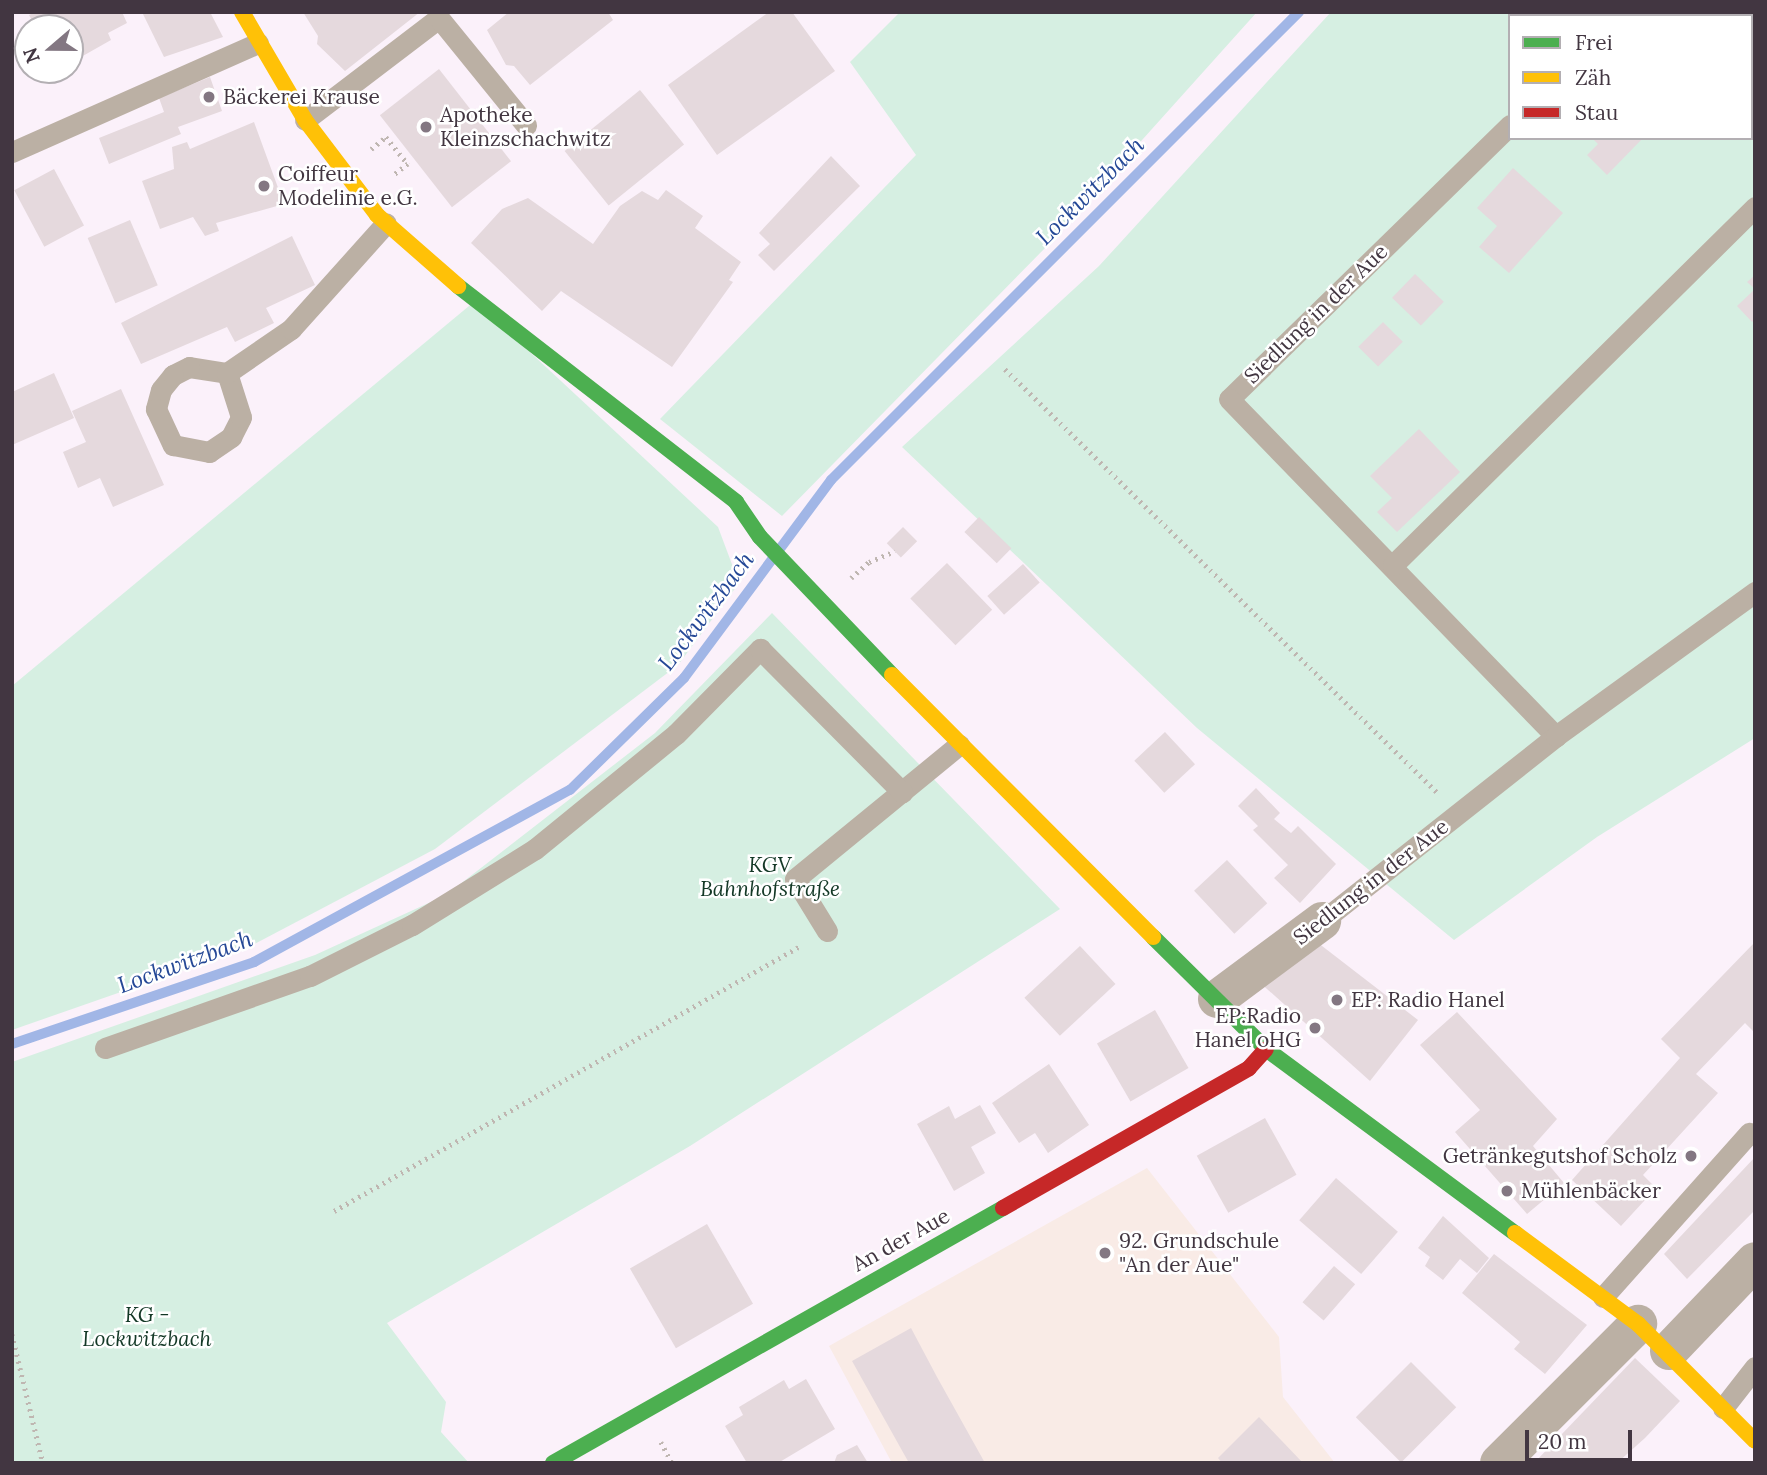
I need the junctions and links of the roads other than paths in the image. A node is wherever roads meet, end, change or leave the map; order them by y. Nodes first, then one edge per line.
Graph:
1 (242, 12) edge
2 (258, 43) junction
3 (305, 120) junction
4 (526, 125) dead end
5 (1508, 127) edge
6 (12, 152) edge
7 (1755, 207) edge
8 (386, 223) junction
9 (227, 373) junction
10 (1393, 565) junction
11 (1755, 592) edge
12 (1556, 736) junction
13 (959, 745) junction
14 (902, 792) junction
15 (1322, 921) joint
16 (827, 931) road end
17 (1217, 999) junction
18 (105, 1048) dead end
19 (1266, 1049) junction
20 (1749, 1133) dead end
21 (1755, 1261) edge
22 (1603, 1297) junction
23 (1638, 1324) junction
24 (1670, 1352) junction
25 (1755, 1367) edge
26 (1723, 1408) junction
27 (1755, 1441) edge
28 (553, 1463) edge
29 (1499, 1463) edge

1 - 2 street
2 - 3 street
2 - 6 lane
3 - 4 lane
3 - 8 street
5 - 10 lane, Siedlung in der Aue
7 - 10 lane
8 - 9 lane
8 - 13 street
9 - 9 lane
10 - 12 lane, Siedlung in der Aue
11 - 12 lane, Siedlung in der Aue
12 - 15 lane, Siedlung in der Aue
13 - 14 lane
13 - 17 street
14 - 16 lane
14 - 18 lane
15 - 17 street, Siedlung in der Aue
17 - 19 street
19 - 22 street
19 - 28 street, An der Aue
20 - 22 lane
21 - 24 street
22 - 23 street
23 - 24 street
23 - 29 street
24 - 26 street
25 - 26 lane
26 - 27 street

